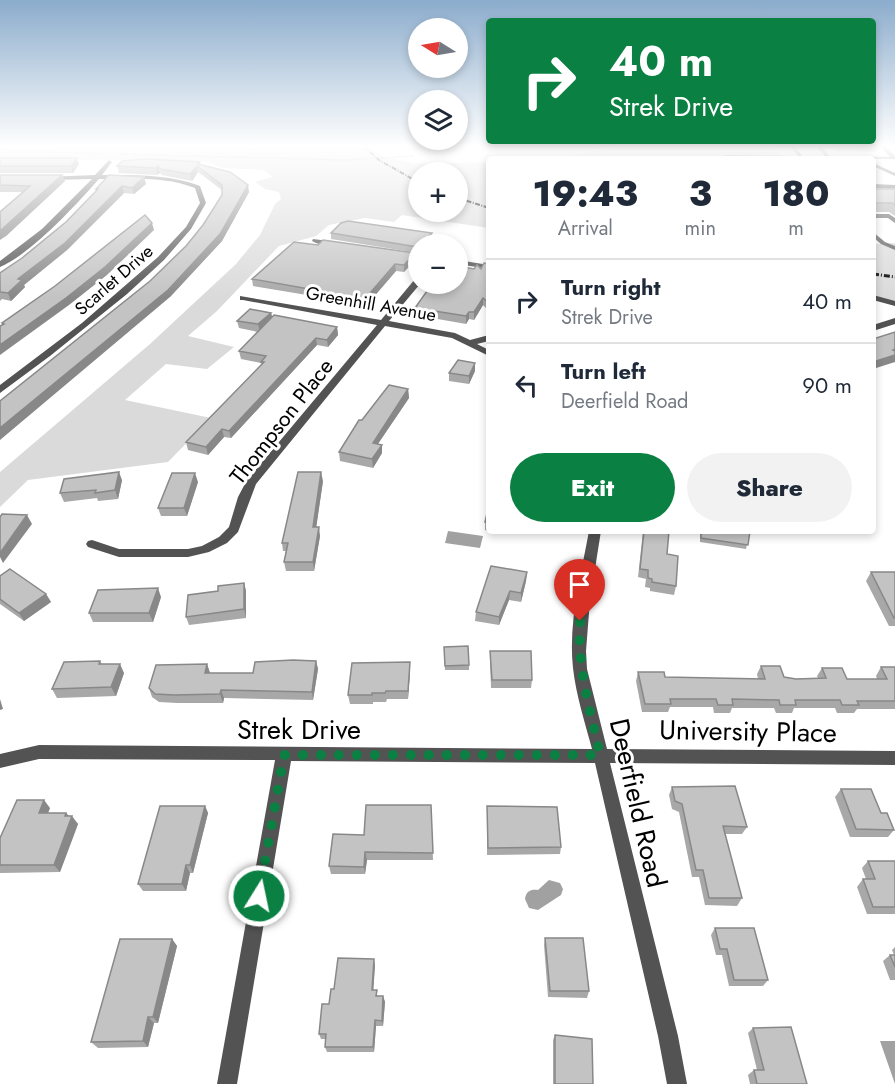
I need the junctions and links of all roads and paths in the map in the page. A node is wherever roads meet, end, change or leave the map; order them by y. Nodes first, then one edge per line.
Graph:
1 (78, 197) edge
2 (204, 197) edge
3 (876, 216) edge
4 (895, 221) edge
5 (876, 237) edge
6 (316, 240) dead end
7 (350, 246) edge
8 (895, 248) edge
9 (468, 264) edge
10 (0, 265) edge
11 (486, 267) edge
12 (408, 293) edge
13 (243, 298) dead end
14 (876, 298) edge
15 (895, 304) edge
16 (895, 321) edge
17 (384, 323) junction
18 (876, 327) edge
19 (486, 339) edge
20 (470, 343) junction
21 (486, 351) edge
22 (0, 390) edge
23 (595, 534) edge
24 (92, 544) dead end
25 (284, 755) junction
26 (600, 755) junction
27 (895, 758) edge
28 (0, 761) edge
29 (227, 1084) edge
30 (677, 1084) edge

1 - 10 street
2 - 22 street, Scarlet Drive
3 - 4 lane
5 - 8 lane
6 - 7 street
9 - 11 street
12 - 17 street, Thompson Place
13 - 17 street, Greenhill Avenue
14 - 15 street
16 - 18 street
17 - 20 street, Greenhill Avenue
17 - 24 street, Thompson Place
19 - 20 street
20 - 21 street, Greenhill Avenue
23 - 26 street, Deerfield Road
25 - 26 street, Strek Drive
25 - 28 street, Strek Drive
25 - 29 street
26 - 27 street, University Place
26 - 30 street, Deerfield Road

